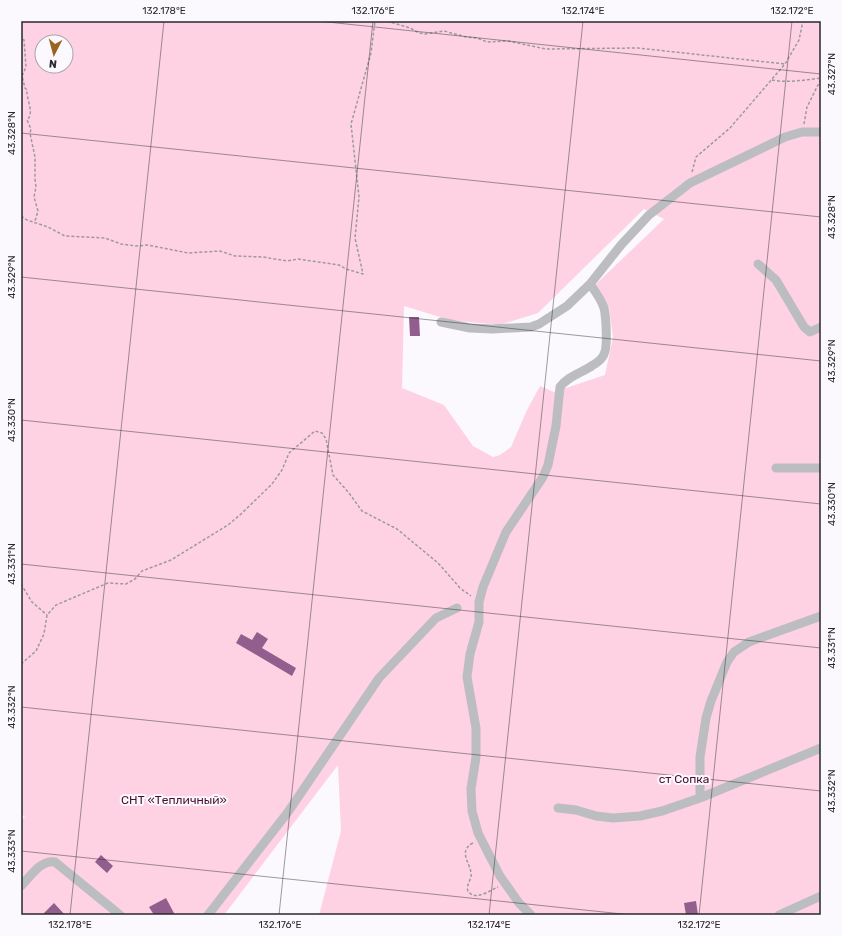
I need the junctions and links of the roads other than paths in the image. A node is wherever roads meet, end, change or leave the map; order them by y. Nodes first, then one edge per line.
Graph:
1 (821, 132) edge
2 (758, 264) dead end
3 (590, 284) junction
4 (441, 322) dead end
5 (821, 327) edge
6 (776, 468) dead end
7 (821, 468) edge
8 (457, 608) dead end
9 (821, 616) edge
10 (821, 748) edge
11 (700, 798) junction
12 (558, 808) dead end
13 (21, 886) edge
14 (821, 896) edge
15 (120, 915) edge
16 (208, 915) edge
17 (531, 915) edge
18 (779, 915) edge

1 - 3 lane
2 - 5 lane
3 - 4 lane
3 - 17 lane
6 - 7 lane
8 - 16 lane
9 - 11 lane
10 - 11 lane
11 - 12 lane
13 - 15 lane
14 - 18 lane

